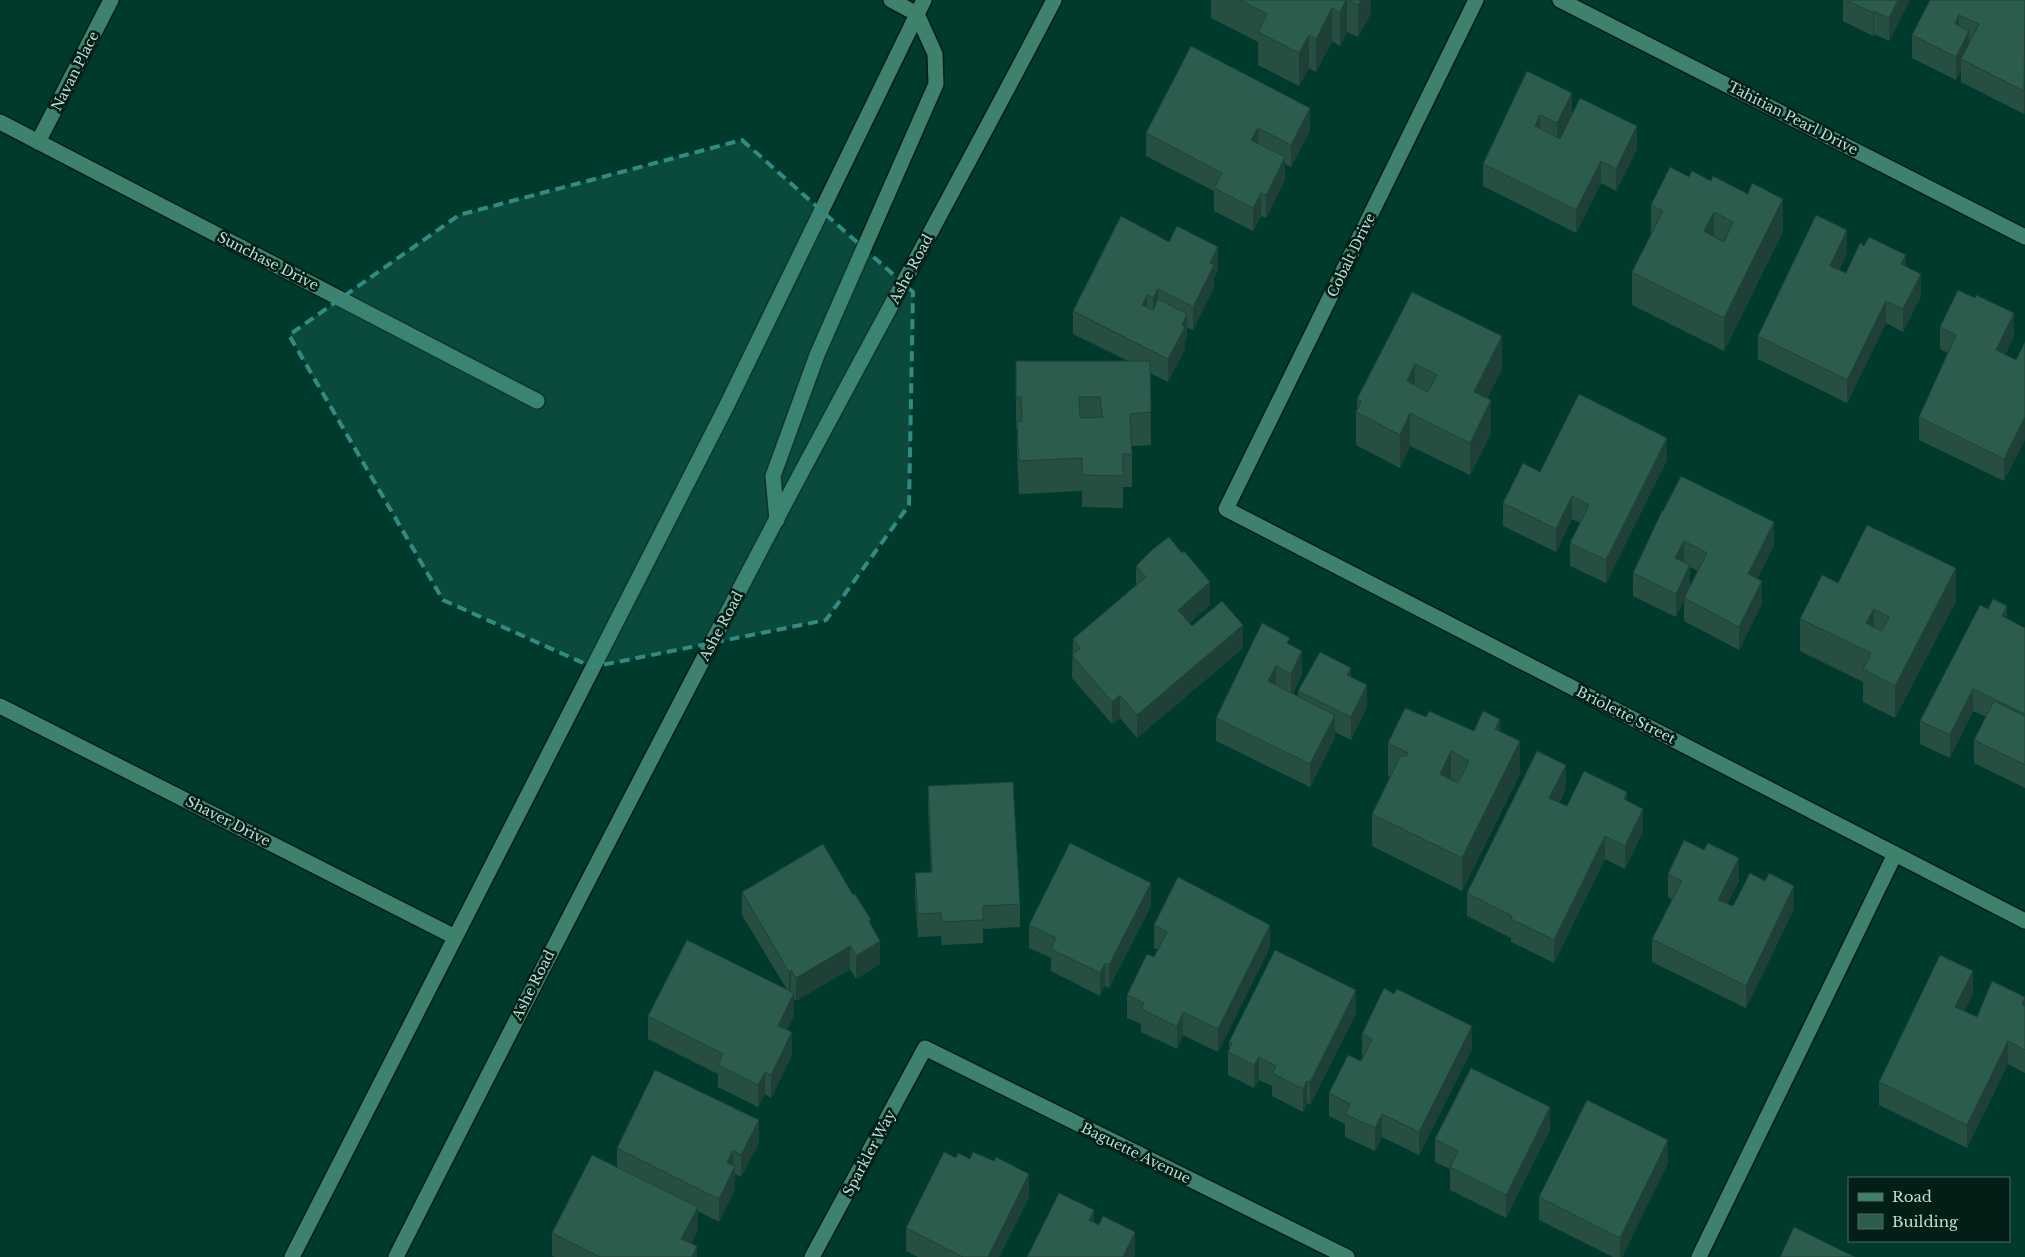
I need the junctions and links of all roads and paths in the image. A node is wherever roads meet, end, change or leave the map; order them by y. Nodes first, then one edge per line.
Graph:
1 (112, 0) edge
2 (891, 0) edge
3 (924, 0) edge
4 (1054, 0) edge
5 (1476, 0) edge
6 (1560, 0) edge
7 (917, 14) junction
8 (0, 122) edge
9 (38, 142) junction
10 (2025, 237) edge
11 (537, 401) dead end
12 (1226, 509) joint
13 (776, 520) junction
14 (0, 706) edge
15 (1895, 854) junction
16 (2025, 921) edge
17 (455, 938) junction
18 (925, 1048) joint
19 (292, 1257) edge
20 (396, 1257) edge
21 (812, 1257) edge
22 (1347, 1257) edge
23 (1699, 1257) edge

1 - 9 street, Navan Place
2 - 7 street
3 - 7 street
4 - 13 street, Ashe Road
5 - 12 street, Cobalt Drive
6 - 10 street, Tahitian Pearl Drive
7 - 13 street
7 - 17 street
8 - 9 street, Sunchase Drive
9 - 11 street, Sunchase Drive
12 - 15 street, Briolette Street
13 - 20 street, Ashe Road
14 - 17 street, Shaver Drive
15 - 16 street, Briolette Street
15 - 23 street
17 - 19 street
18 - 21 street, Sparkler Way
18 - 22 street, Baguette Avenue

